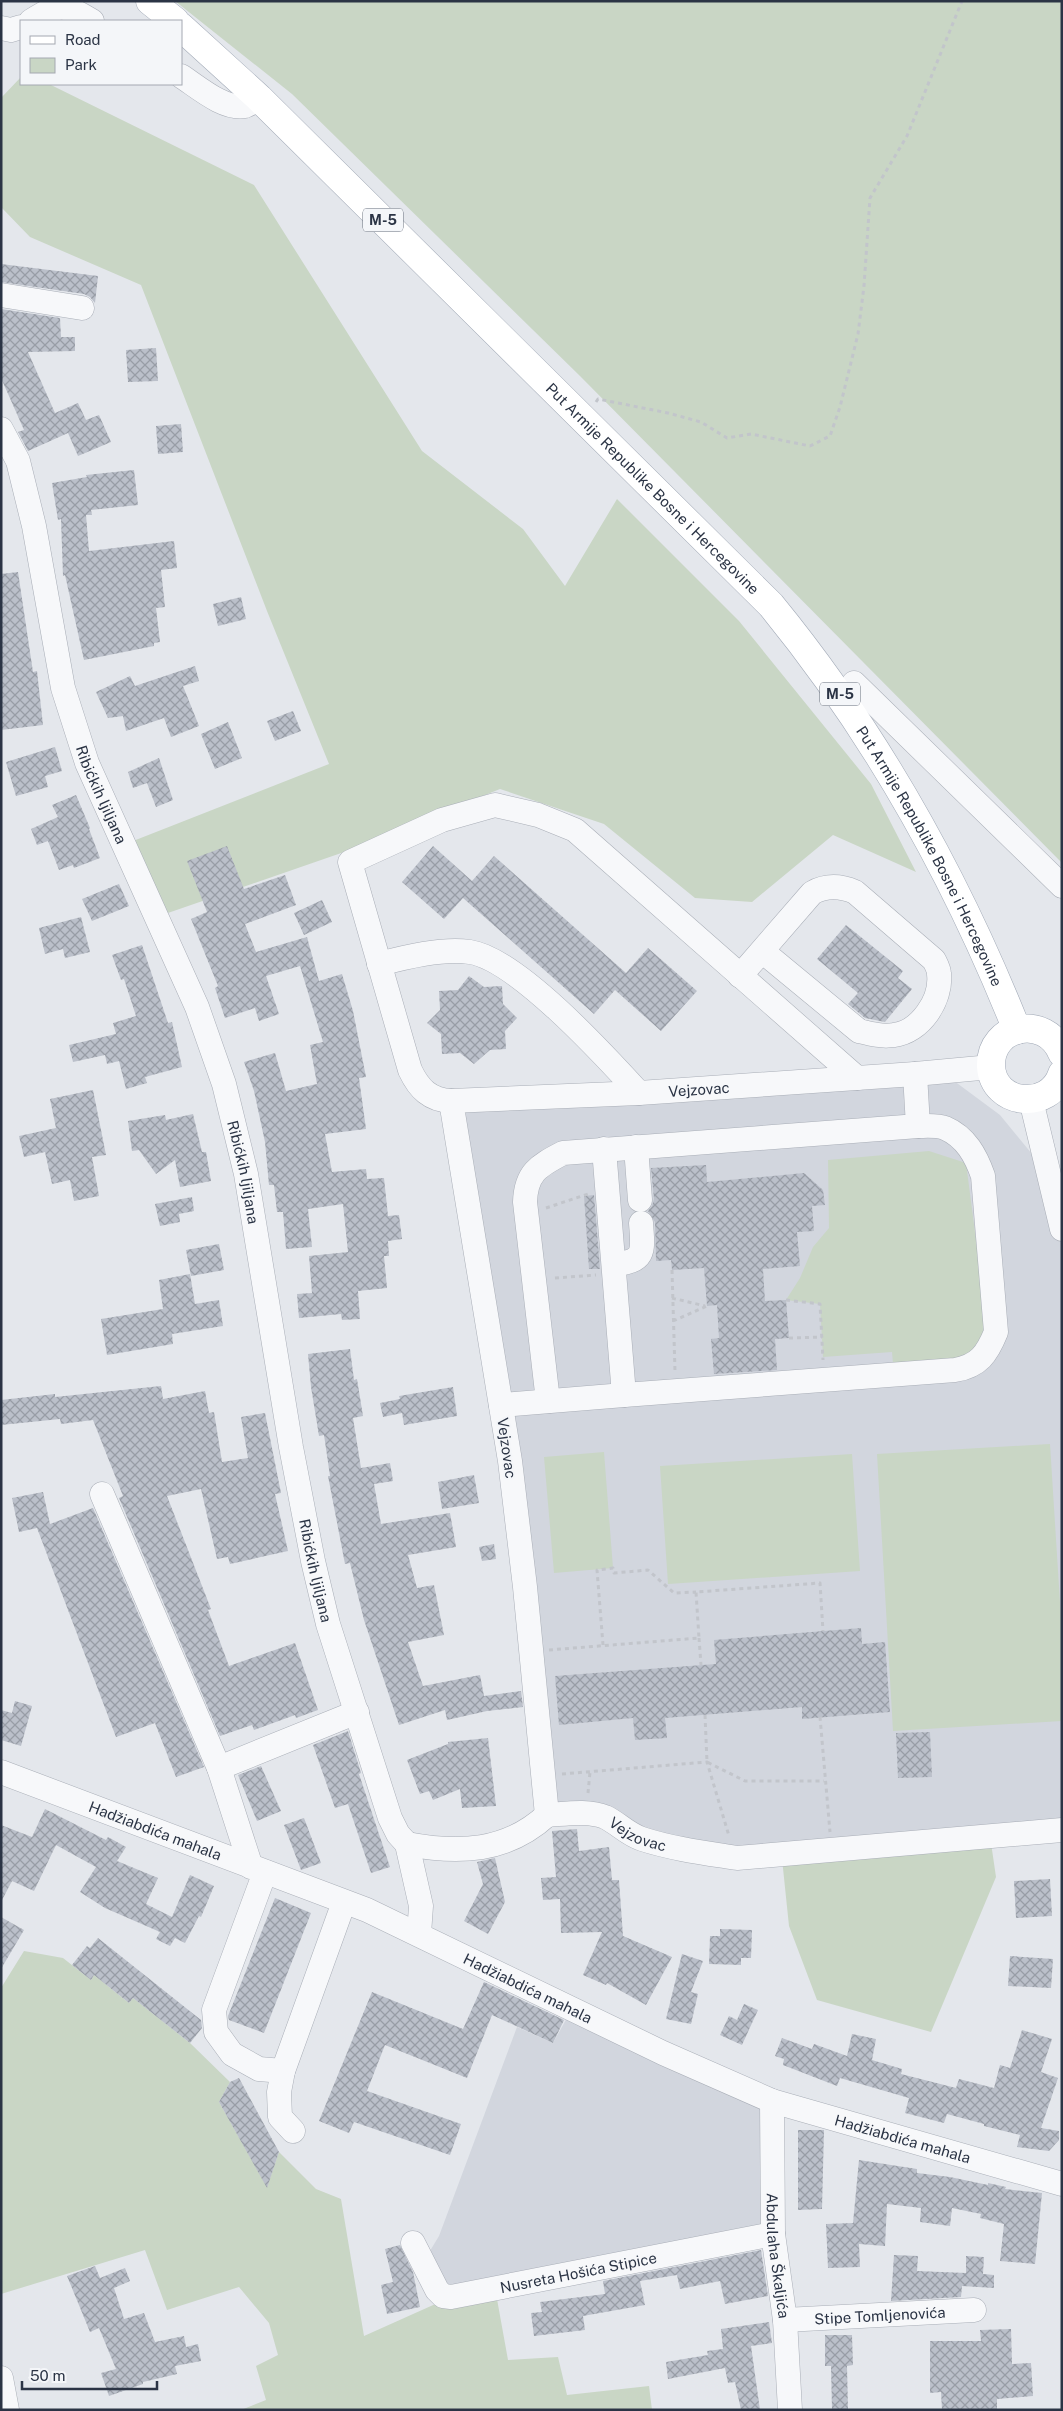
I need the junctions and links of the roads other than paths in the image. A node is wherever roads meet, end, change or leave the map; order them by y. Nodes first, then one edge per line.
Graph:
1 (150, 1) edge
2 (33, 20) edge
3 (90, 20) edge
4 (174, 20) edge
5 (20, 27) edge
6 (1, 28) edge
7 (182, 28) edge
8 (182, 77) edge
9 (259, 98) junction
10 (1, 295) edge
11 (82, 308) dead end
12 (1, 429) edge
13 (854, 683) dead end
14 (1062, 886) edge
15 (762, 950) junction
16 (379, 964) junction
17 (740, 976) junction
18 (1016, 1030) junction
19 (1062, 1053) edge
20 (991, 1067) junction
21 (914, 1074) junction
22 (1062, 1074) edge
23 (857, 1078) junction
24 (639, 1093) junction
25 (1031, 1100) junction
26 (451, 1101) junction
27 (918, 1126) junction
28 (636, 1147) junction
29 (604, 1149) junction
30 (1056, 1176) edge
31 (640, 1200) dead end
32 (642, 1224) dead end
33 (1062, 1229) edge
34 (615, 1269) junction
35 (624, 1395) junction
36 (548, 1401) junction
37 (501, 1405) junction
38 (102, 1494) dead end
39 (356, 1712) junction
40 (219, 1768) junction
41 (1, 1772) edge
42 (547, 1814) junction
43 (1062, 1830) edge
44 (407, 1844) junction
45 (258, 1870) junction
46 (344, 1902) junction
47 (419, 1934) junction
48 (283, 2071) junction
49 (772, 2101) junction
50 (293, 2131) dead end
51 (1062, 2184) edge
52 (773, 2234) junction
53 (413, 2242) dead end
54 (974, 2310) dead end
55 (785, 2320) junction
56 (1, 2378) edge
57 (8, 2410) edge
58 (790, 2410) edge

1 - 4 main road
2 - 3 street
5 - 6 street
7 - 9 main road, Put Armije Republike Bosne i Hercegovine / M-5
8 - 9 street
9 - 18 main road, Put Armije Republike Bosne i Hercegovine / M-5
10 - 11 street
12 - 39 street, Ribićkih ljiljana
13 - 14 street
15 - 15 street
15 - 17 street
16 - 17 street
16 - 24 street
16 - 26 street
17 - 23 street
18 - 19 main road
18 - 20 main road
20 - 21 street, Vejzovac
20 - 25 main road
21 - 23 street, Vejzovac
21 - 27 street
22 - 25 main road
23 - 24 street, Vejzovac
24 - 26 street, Vejzovac
25 - 30 street
26 - 37 street, Vejzovac
27 - 28 street
27 - 35 street
28 - 29 street
28 - 31 street
29 - 34 street
29 - 36 street
30 - 33 street
32 - 34 street
34 - 35 street
35 - 36 street
36 - 37 street
37 - 42 street, Vejzovac
38 - 40 street
39 - 40 street
39 - 44 street, Ribićkih ljiljana
40 - 45 street
41 - 45 street, Hadžiabdića mahala
42 - 43 street, Vejzovac
42 - 44 street
44 - 47 street, Ribićkih ljiljana
45 - 46 street, Hadžiabdića mahala
45 - 48 street
46 - 47 street, Hadžiabdića mahala
46 - 48 street
47 - 49 street, Hadžiabdića mahala
48 - 50 street
49 - 51 street, Hadžiabdića mahala
49 - 52 street, Abdulaha Škaljića
52 - 53 street, Nusreta Hošića Stipice
52 - 55 street, Abdulaha Škaljića
54 - 55 street, Stipe Tomljenovića
55 - 58 street, Abdulaha Škaljića
56 - 57 street

